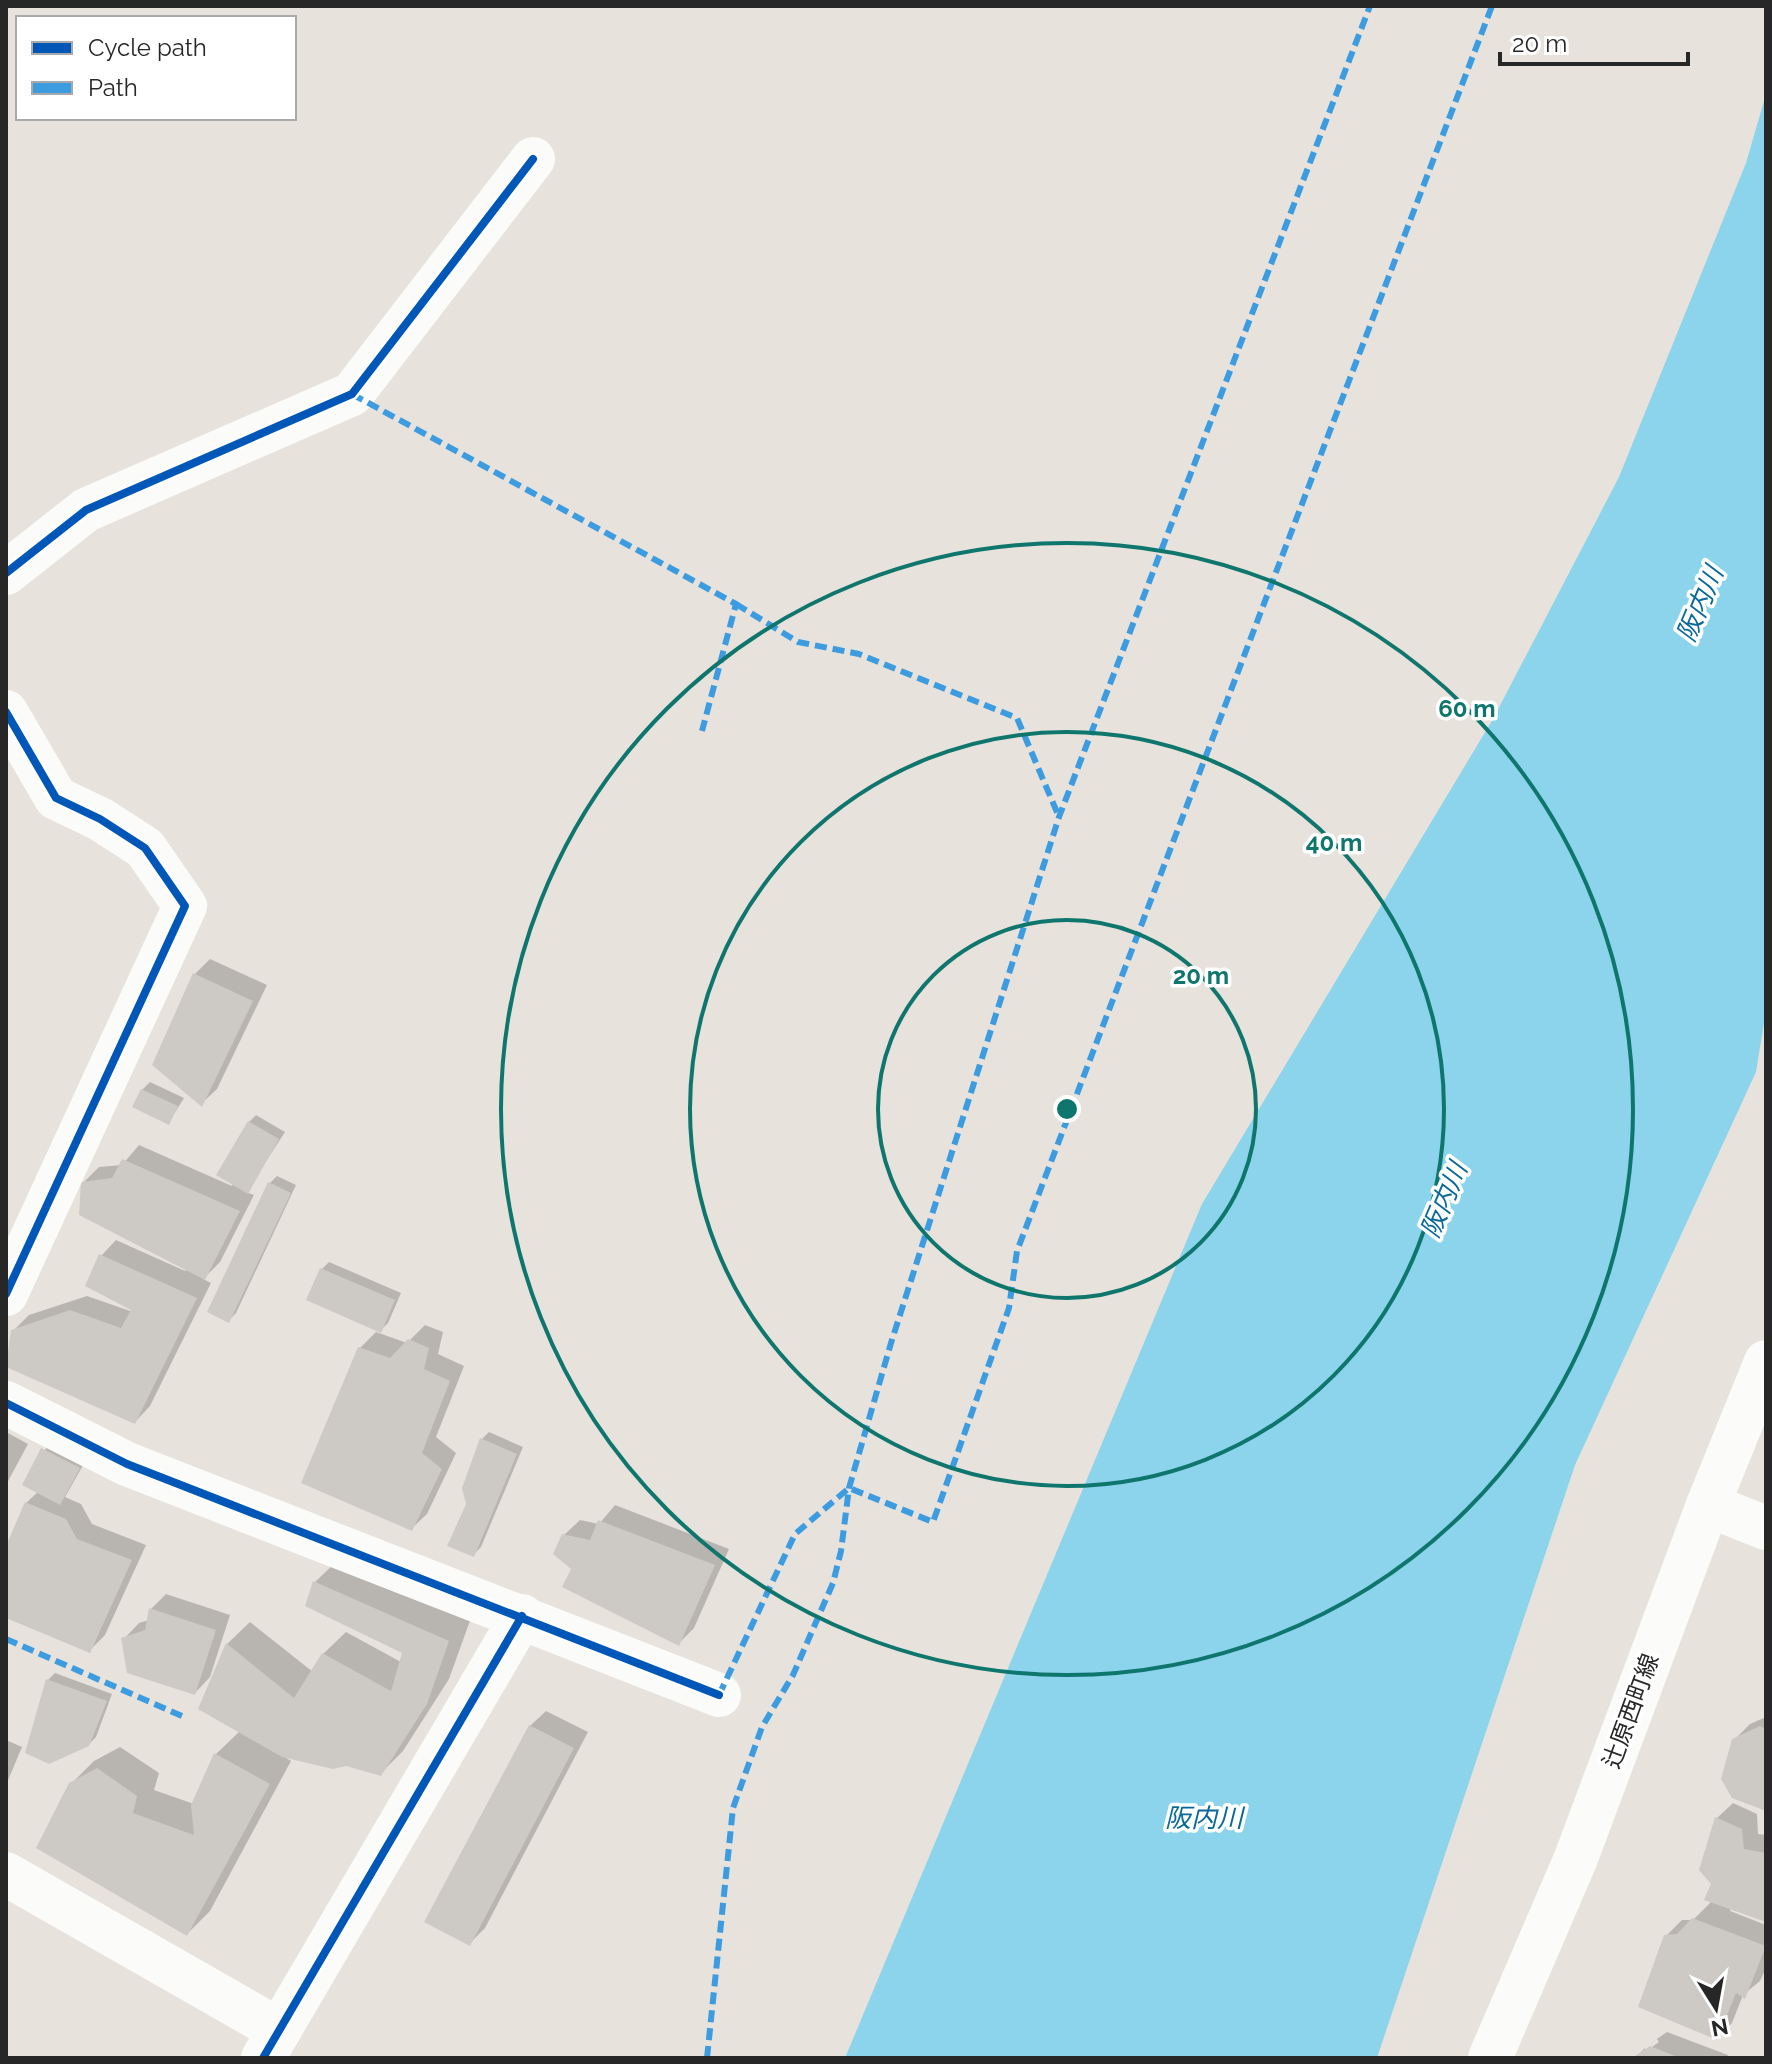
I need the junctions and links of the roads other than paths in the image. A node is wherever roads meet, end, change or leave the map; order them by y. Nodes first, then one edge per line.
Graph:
1 (533, 159) dead end
2 (6, 573) edge
3 (6, 712) edge
4 (6, 1294) edge
5 (1766, 1362) edge
6 (6, 1403) edge
7 (1708, 1505) junction
8 (1766, 1528) edge
9 (522, 1616) junction
10 (719, 1695) dead end
11 (6, 1874) edge
12 (271, 2044) edge
13 (1490, 2058) edge

1 - 2 street
3 - 4 street
5 - 7 street, 辻原西町線
6 - 9 street
7 - 8 street
7 - 13 street, 辻原西町線
9 - 10 street
9 - 12 street
11 - 12 street

